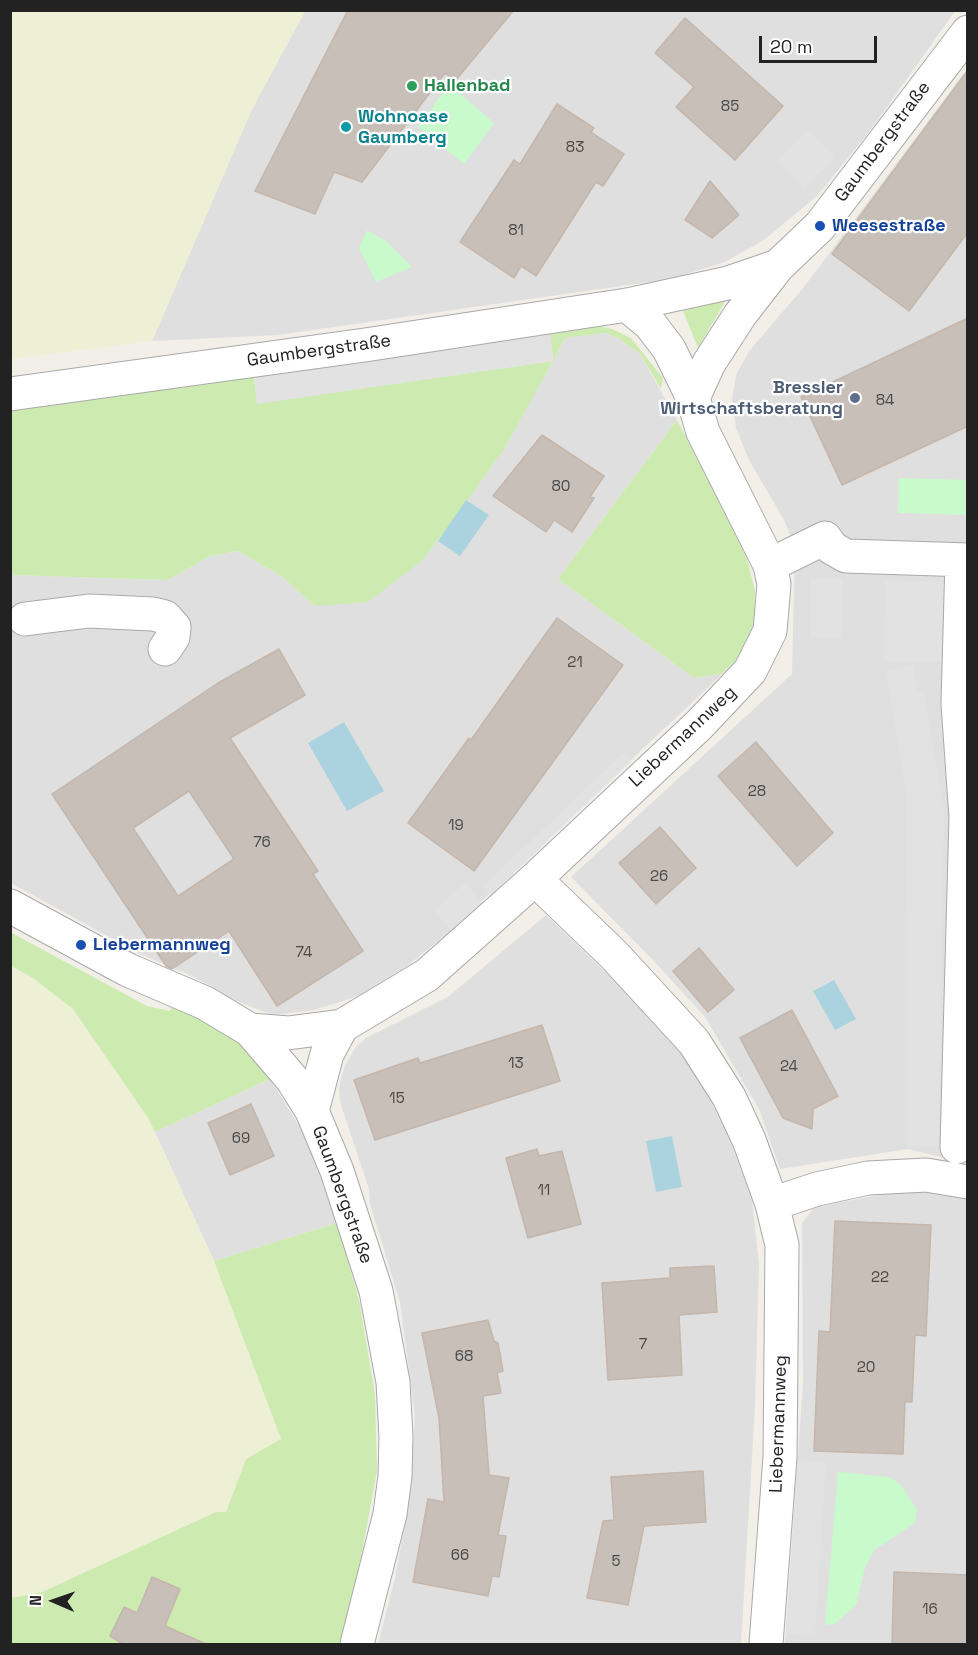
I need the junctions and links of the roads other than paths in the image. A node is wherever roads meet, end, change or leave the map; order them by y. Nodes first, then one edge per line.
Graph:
1 (968, 32) edge
2 (778, 266) junction
3 (627, 305) junction
4 (10, 394) edge
5 (693, 398) junction
6 (965, 560) edge
7 (770, 565) junction
8 (25, 619) dead end
9 (165, 649) dead end
10 (535, 879) junction
11 (10, 906) edge
12 (342, 1026) junction
13 (250, 1030) junction
14 (312, 1111) junction
15 (957, 1147) dead end
16 (968, 1182) edge
17 (772, 1204) junction
18 (357, 1644) edge
19 (766, 1644) edge

1 - 2 street, Gaumbergstraße
2 - 3 street, Gaumbergstraße
2 - 5 street
3 - 4 street, Gaumbergstraße
3 - 5 street
5 - 7 street, Liebermannweg
6 - 7 street
6 - 15 street
7 - 10 street, Liebermannweg
8 - 9 street
10 - 12 street, Liebermannweg
10 - 17 street, Liebermannweg
11 - 13 street, Gaumbergstraße
12 - 13 street, Liebermannweg
12 - 14 street
13 - 14 street, Gaumbergstraße
14 - 18 street, Gaumbergstraße
16 - 17 street
17 - 19 street, Liebermannweg

